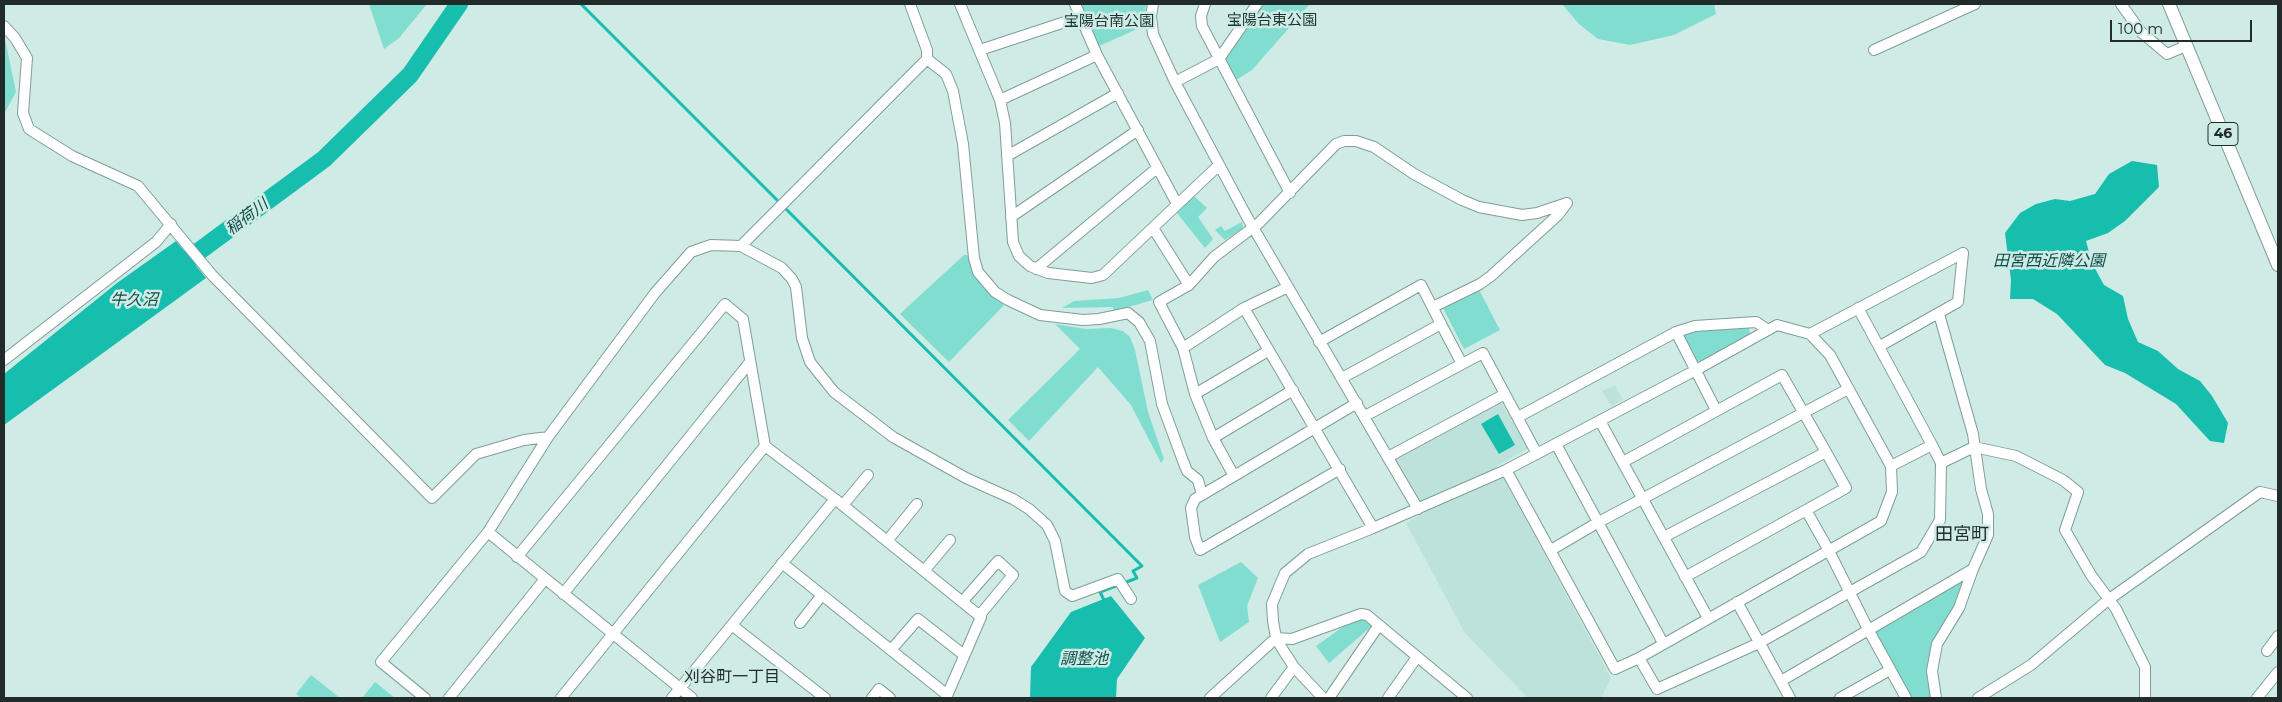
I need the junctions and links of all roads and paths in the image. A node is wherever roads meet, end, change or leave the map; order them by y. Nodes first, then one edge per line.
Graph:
1 (910, 4) edge
2 (960, 4) edge
3 (1076, 4) edge
4 (1153, 4) edge
5 (1205, 4) edge
6 (1257, 4) edge
7 (1975, 4) edge
8 (2120, 4) edge
9 (2169, 4) edge
10 (1080, 17) junction
11 (4, 26) edge
12 (2186, 46) junction
13 (980, 50) junction
14 (1874, 50) dead end
15 (1098, 55) junction
16 (927, 59) junction
17 (1219, 59) junction
18 (1175, 82) junction
19 (1118, 93) junction
20 (1000, 100) junction
21 (1138, 130) junction
22 (1007, 156) junction
23 (1219, 165) junction
24 (1157, 168) junction
25 (1290, 193) junction
26 (1178, 204) junction
27 (1011, 217) junction
28 (174, 228) junction
29 (1153, 228) junction
30 (1254, 228) junction
31 (742, 246) junction
32 (2278, 264) edge
33 (1036, 269) junction
34 (1189, 285) junction
35 (1288, 287) junction
36 (1433, 307) junction
37 (1244, 308) junction
38 (1858, 308) junction
39 (1939, 314) junction
40 (1441, 324) junction
41 (1768, 330) junction
42 (1676, 332) junction
43 (1810, 334) junction
44 (1319, 342) junction
45 (1880, 346) junction
46 (1183, 348) junction
47 (1268, 351) junction
48 (4, 360) edge
49 (750, 362) junction
50 (1462, 364) junction
51 (1696, 370) junction
52 (1342, 378) junction
53 (1848, 389) junction
54 (1293, 390) junction
55 (1195, 394) junction
56 (1505, 394) junction
57 (1357, 403) junction
58 (1716, 410) junction
59 (1804, 412) junction
60 (1365, 416) junction
61 (1518, 417) junction
62 (1600, 421) junction
63 (1316, 428) junction
64 (548, 437) junction
65 (1213, 438) junction
66 (1556, 444) junction
67 (765, 446) junction
68 (1932, 446) junction
69 (1974, 447) junction
70 (1826, 452) junction
71 (1537, 454) junction
72 (1388, 457) junction
73 (1623, 462) junction
74 (1941, 463) junction
75 (1891, 466) junction
76 (1340, 469) junction
77 (1506, 470) junction
78 (868, 475) dead end
79 (1234, 476) junction
80 (1202, 495) junction
81 (2278, 496) edge
82 (1644, 499) junction
83 (839, 502) junction
84 (917, 504) dead end
85 (1418, 509) junction
86 (1806, 510) junction
87 (1597, 523) junction
88 (1373, 528) junction
89 (488, 532) junction
90 (1664, 537) junction
91 (950, 540) dead end
92 (887, 541) junction
93 (1828, 549) junction
94 (1551, 550) junction
95 (517, 557) junction
96 (782, 563) junction
97 (1973, 569) junction
98 (924, 571) junction
99 (1685, 577) junction
100 (545, 579) junction
101 (1851, 592) junction
102 (563, 594) junction
103 (822, 595) junction
104 (1131, 599) dead end
105 (2108, 600) junction
106 (962, 602) junction
107 (1737, 602) junction
108 (979, 616) junction
109 (1708, 618) junction
110 (800, 623) dead end
111 (1379, 625) junction
112 (733, 626) junction
113 (1869, 631) junction
114 (614, 633) junction
115 (2278, 636) edge
116 (1276, 638) junction
117 (1663, 642) junction
118 (1759, 643) junction
119 (891, 650) junction
120 (2267, 651) dead end
121 (964, 655) junction
122 (1417, 657) junction
123 (1639, 658) junction
124 (1294, 667) junction
125 (1890, 670) junction
126 (2278, 672) edge
127 (1781, 681) junction
128 (680, 688) junction
129 (1455, 689) junction
130 (946, 696) edge
131 (425, 698) edge
132 (449, 698) edge
133 (561, 698) edge
134 (672, 698) edge
135 (692, 698) edge
136 (825, 698) edge
137 (872, 698) edge
138 (890, 698) edge
139 (1210, 698) edge
140 (1271, 698) edge
141 (1323, 698) edge
142 (1328, 698) edge
143 (1388, 698) edge
144 (1449, 698) edge
145 (1467, 698) edge
146 (1790, 698) edge
147 (1840, 698) edge
148 (1906, 698) edge
149 (1936, 698) edge
150 (1978, 698) edge
151 (2145, 698) edge
152 (2257, 698) edge

1 - 16 street
2 - 13 street
3 - 10 street
4 - 18 street
5 - 17 street
6 - 17 street
7 - 14 street
8 - 12 street
9 - 12 main road, 46
10 - 13 street
10 - 15 street
11 - 28 street
12 - 32 main road, 46
13 - 20 street
15 - 19 street
15 - 20 street
16 - 31 street
16 - 80 street
17 - 18 street
17 - 25 street
18 - 23 street
19 - 21 street
19 - 22 street
20 - 22 street
21 - 24 street
21 - 27 street
22 - 27 street
23 - 26 street
23 - 30 street
24 - 26 street
24 - 33 street
25 - 30 street
25 - 36 street
26 - 29 street
27 - 33 street
28 - 48 street
28 - 64 street
29 - 33 street
29 - 34 street
30 - 34 street
30 - 35 street
31 - 64 street
31 - 104 street
34 - 46 street
35 - 37 street
35 - 44 street
36 - 40 street
36 - 44 street
37 - 46 street
37 - 47 street
38 - 39 street
38 - 43 street
38 - 45 street
39 - 45 street
39 - 69 street
40 - 50 street
40 - 52 street
41 - 42 street
41 - 43 street
41 - 51 street
42 - 51 street
42 - 61 street
43 - 53 street
44 - 52 street
45 - 68 street
46 - 55 street
47 - 54 street
47 - 55 street
49 - 67 street
49 - 95 street
49 - 102 street
50 - 56 street
50 - 60 street
51 - 58 street
51 - 62 street
52 - 57 street
53 - 59 street
53 - 75 street
54 - 63 street
54 - 65 street
55 - 65 street
56 - 61 street
56 - 72 street
57 - 60 street
57 - 63 street
58 - 59 street
58 - 73 street
59 - 70 street
59 - 82 street
60 - 72 street
61 - 71 street
62 - 66 street
62 - 73 street
63 - 76 street
63 - 79 street
64 - 89 street
65 - 79 street
66 - 71 street
66 - 87 street
67 - 83 street
67 - 114 street
68 - 74 street
68 - 75 street
69 - 74 street
69 - 97 street
69 - 105 street
70 - 86 street
70 - 90 street
71 - 77 street
72 - 85 street
73 - 82 street
74 - 101 street
75 - 93 street
76 - 80 street
76 - 88 street
77 - 85 street
77 - 94 street
78 - 83 street
79 - 80 street
81 - 105 street
82 - 87 street
82 - 90 street
83 - 92 street
83 - 96 street
84 - 92 street
85 - 88 street
86 - 93 street
86 - 99 street
87 - 94 street
87 - 117 street
88 - 116 street
89 - 95 street
89 - 131 street
90 - 99 street
91 - 98 street
92 - 98 street
93 - 101 street
93 - 107 street
94 - 123 street
95 - 100 street
96 - 103 street
96 - 112 street
97 - 113 street
97 - 149 street
98 - 106 street
99 - 109 street
100 - 102 street
100 - 132 street
101 - 113 street
101 - 118 street
102 - 114 street
103 - 110 street
103 - 119 street
105 - 150 street
105 - 151 street
106 - 108 street
106 - 108 street
107 - 109 street
107 - 118 street
108 - 121 street
109 - 117 street
111 - 116 street
111 - 122 street
111 - 142 street
112 - 128 street
112 - 136 street
113 - 125 street
113 - 127 street
114 - 128 street
114 - 133 street
115 - 120 street
116 - 124 street
116 - 139 street
117 - 123 street
118 - 123 street
118 - 127 street
119 - 121 street
119 - 130 street
121 - 130 street
122 - 129 street
122 - 143 street
124 - 140 street
124 - 141 street
125 - 147 street
125 - 148 street
126 - 152 street
127 - 146 street
128 - 134 street
128 - 135 street
129 - 144 street
129 - 145 street
137 - 138 street

